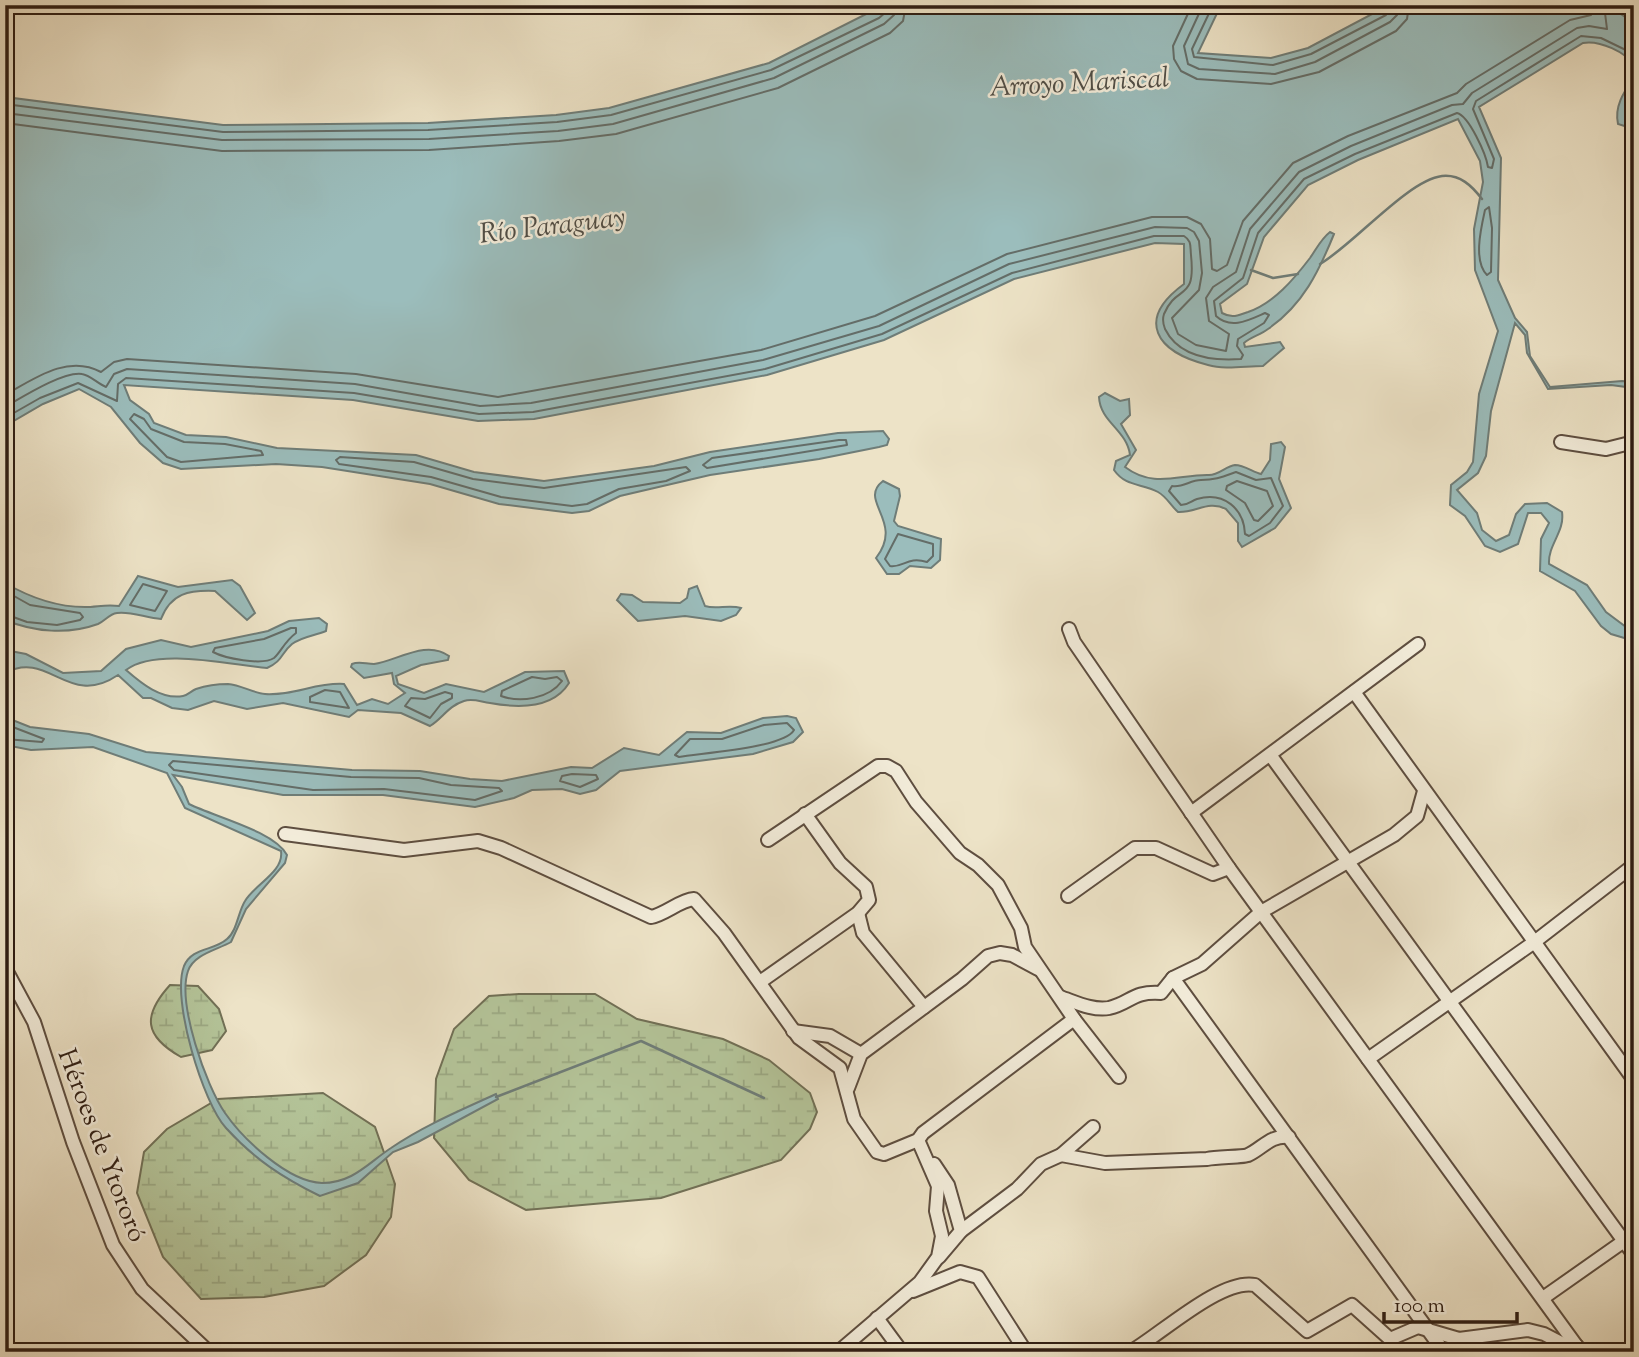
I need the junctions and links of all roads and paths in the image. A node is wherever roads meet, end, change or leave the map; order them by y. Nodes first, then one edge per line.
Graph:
1 (1561, 442) dead end
2 (1634, 442) edge
3 (1069, 629) dead end
4 (1418, 645) dead end
5 (1354, 692) junction
6 (1271, 756) junction
7 (1424, 792) junction
8 (1191, 813) junction
9 (805, 814) junction
10 (1418, 816) junction
11 (1446, 823) junction
12 (285, 834) dead end
13 (768, 840) dead end
14 (1349, 863) junction
15 (1634, 865) edge
16 (1229, 869) junction
17 (1068, 896) dead end
18 (1261, 912) junction
19 (858, 914) junction
20 (1533, 943) junction
21 (5, 968) edge
22 (1046, 975) junction
23 (1173, 978) junction
24 (760, 982) junction
25 (1161, 993) junction
26 (1060, 997) junction
27 (1450, 1002) junction
28 (1191, 1004) junction
29 (924, 1007) junction
30 (1074, 1019) junction
31 (793, 1031) junction
32 (861, 1054) junction
33 (1368, 1059) junction
34 (1119, 1077) dead end
35 (1634, 1080) edge
36 (846, 1092) junction
37 (1093, 1127) dead end
38 (1289, 1137) junction
39 (918, 1140) junction
40 (1061, 1155) junction
41 (961, 1231) junction
42 (1629, 1238) edge
43 (1634, 1255) edge
44 (938, 1257) junction
45 (909, 1292) junction
46 (1543, 1298) junction
47 (877, 1318) junction
48 (1426, 1327) junction
49 (1579, 1349) edge
50 (209, 1352) edge
51 (838, 1352) edge
52 (902, 1352) edge
53 (1026, 1352) edge
54 (1129, 1352) edge
55 (1444, 1352) edge

1 - 2 street
3 - 8 street
4 - 5 street
5 - 6 street
5 - 7 street
6 - 8 street
6 - 14 street
7 - 10 street
7 - 11 street
8 - 16 street
9 - 13 street
9 - 19 street
9 - 22 street
10 - 11 street
10 - 14 street
11 - 20 street
12 - 24 street
14 - 18 street
14 - 27 street
15 - 20 street
16 - 17 street
16 - 18 street
18 - 23 street
18 - 33 street
19 - 24 street
19 - 29 street
20 - 27 street
20 - 35 street
21 - 50 street, Héroes de Ytororó
22 - 26 street
22 - 29 street
23 - 25 street
23 - 28 street
24 - 31 street
25 - 26 street
25 - 28 street
26 - 30 street
27 - 33 street
27 - 42 street
28 - 38 street
29 - 32 street
30 - 34 street
30 - 39 street
31 - 32 street
31 - 36 street
32 - 36 street
33 - 46 street
36 - 39 street
37 - 40 street
38 - 40 street
38 - 48 street
39 - 41 street
39 - 44 street
40 - 41 street
41 - 44 street
42 - 43 street
42 - 46 street
44 - 45 street
45 - 47 street
45 - 53 street
46 - 49 street
47 - 51 street
47 - 52 street
48 - 49 street
48 - 54 street
48 - 55 street

